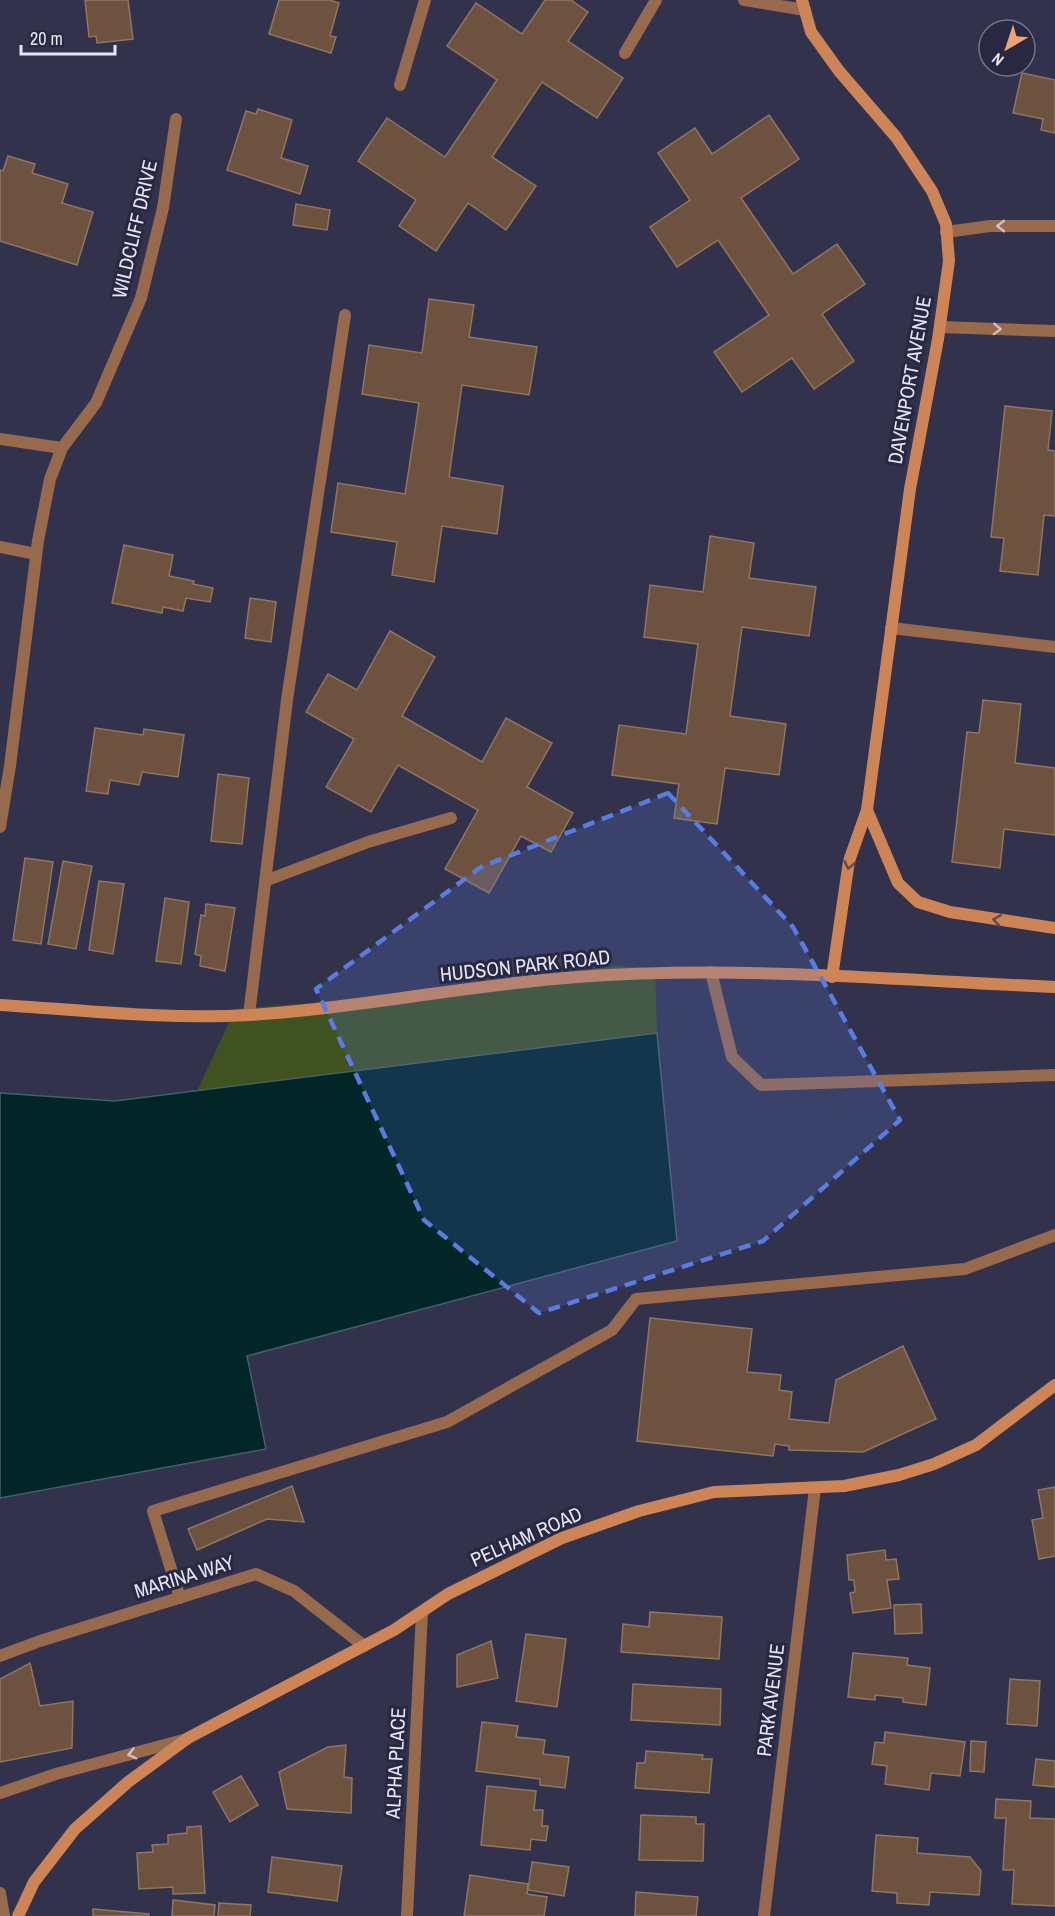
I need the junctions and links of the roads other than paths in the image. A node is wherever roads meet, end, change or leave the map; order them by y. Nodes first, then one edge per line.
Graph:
1 (425, 0) edge
2 (656, 0) edge
3 (744, 0) edge
4 (803, 5) edge
5 (626, 53) dead end
6 (399, 85) dead end
7 (176, 119) dead end
8 (1055, 226) edge
9 (946, 232) junction
10 (345, 315) dead end
11 (940, 327) junction
12 (1055, 330) edge
13 (0, 439) edge
14 (62, 448) junction
15 (0, 547) edge
16 (36, 554) junction
17 (891, 628) junction
18 (1055, 647) edge
19 (867, 810) junction
20 (451, 818) dead end
21 (0, 827) edge
22 (265, 881) junction
23 (1055, 928) edge
24 (711, 972) junction
25 (832, 977) junction
26 (1055, 987) edge
27 (0, 1005) edge
28 (249, 1015) junction
29 (1055, 1075) edge
30 (1055, 1235) edge
31 (1055, 1384) edge
32 (815, 1488) junction
33 (180, 1598) junction
34 (422, 1612) junction
35 (364, 1646) junction
36 (0, 1656) edge
37 (188, 1738) junction
38 (0, 1793) edge
39 (0, 1893) edge
40 (4, 1916) edge
41 (18, 1916) edge
42 (407, 1916) edge
43 (764, 1916) edge

1 - 6 street
2 - 5 street
3 - 4 street
4 - 9 street, DAVENPORT AVENUE
7 - 14 street, WILDCLIFF DRIVE
8 -> 9 street
9 - 11 street, DAVENPORT AVENUE
10 - 22 street
11 -> 12 street
11 - 17 street, DAVENPORT AVENUE
13 - 14 street
14 - 16 street, WILDCLIFF DRIVE
15 - 16 street
16 - 21 street, WILDCLIFF DRIVE
17 - 18 street
17 - 19 street, DAVENPORT AVENUE
23 -> 19 street
19 -> 25 street, DAVENPORT AVENUE
20 - 22 street
22 - 28 street
24 - 25 street, HUDSON PARK ROAD
24 - 28 street, HUDSON PARK ROAD
24 - 29 street
25 - 26 street, HUDSON PARK ROAD
27 - 28 street, HUDSON PARK ROAD
30 - 33 street
31 - 32 street, PELHAM ROAD
32 - 34 street, PELHAM ROAD
32 - 43 street, PARK AVENUE
33 - 35 street, MARINA WAY
33 - 36 street, MARINA WAY
34 - 35 street, PELHAM ROAD
34 - 42 street, ALPHA PLACE
35 - 37 street, PELHAM ROAD
37 -> 38 street
37 - 41 street, PELHAM ROAD
39 - 40 street

